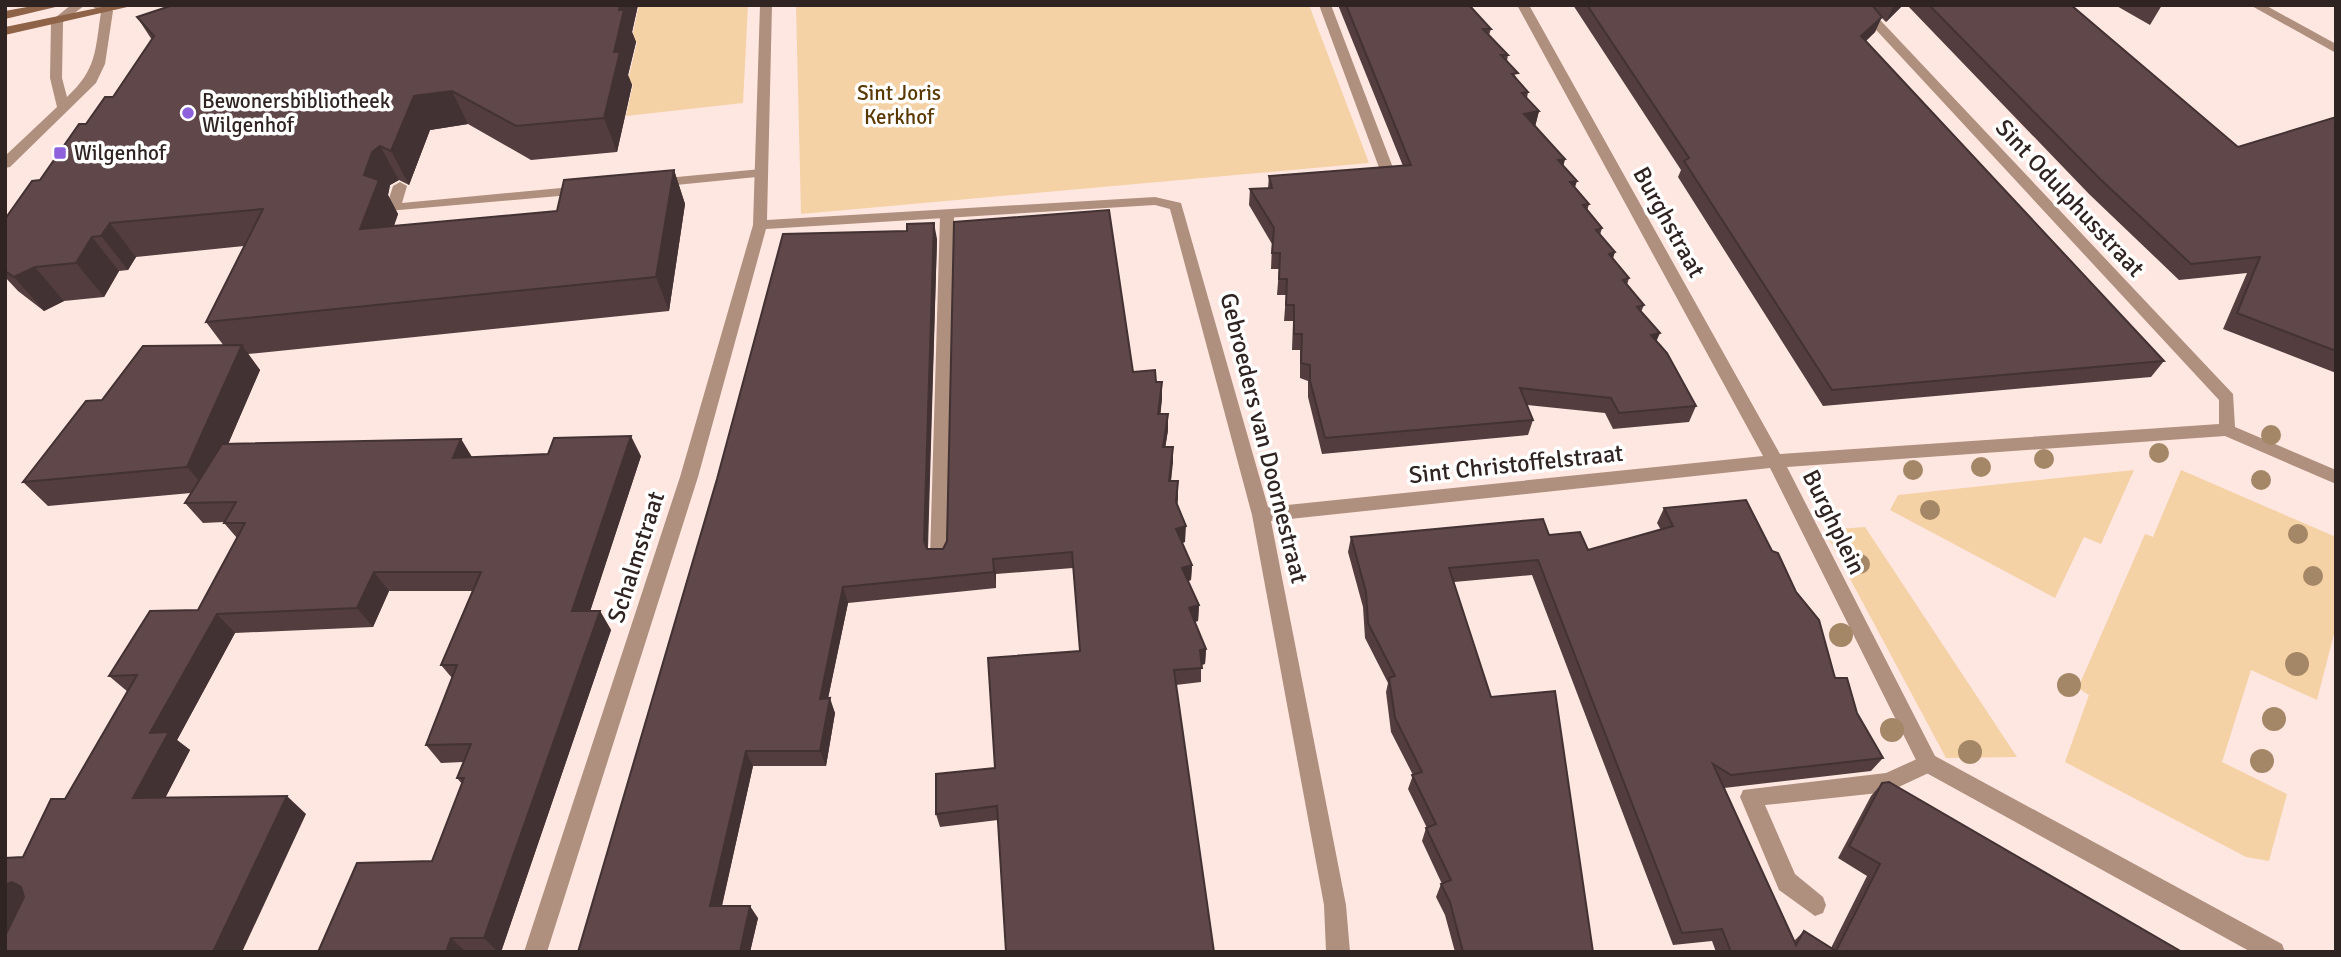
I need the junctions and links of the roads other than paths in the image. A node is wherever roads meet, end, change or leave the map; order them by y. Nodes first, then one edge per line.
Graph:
1 (58, 5) edge
2 (79, 5) edge
3 (131, 5) edge
4 (766, 5) edge
5 (1325, 5) edge
6 (1523, 5) edge
7 (1859, 5) edge
8 (2256, 5) edge
9 (101, 8) edge
10 (5, 15) edge
11 (58, 21) junction
12 (5, 31) edge
13 (2336, 49) edge
14 (63, 106) junction
15 (5, 164) edge
16 (761, 173) junction
17 (1388, 173) edge
18 (639, 185) edge
19 (400, 186) dead end
20 (598, 189) edge
21 (947, 216) junction
22 (760, 225) junction
23 (2227, 430) junction
24 (1775, 461) junction
25 (2336, 477) edge
26 (1261, 515) junction
27 (939, 557) edge
28 (1928, 763) junction
29 (1815, 905) dead end
30 (536, 952) edge
31 (1338, 952) edge
32 (2274, 952) edge

1 - 10 main road
2 - 11 street
3 - 9 main road
4 - 16 street, Schalmstraat
5 - 17 street
6 - 24 street, Burghstraat
7 - 23 street, Sint Odulphusstraat
8 - 13 street
9 - 11 main road
9 - 14 street
11 - 12 main road
11 - 14 street
14 - 15 street
16 - 18 street
16 - 22 street, Schalmstraat
19 - 20 street
21 - 22 street, Gebroeders van Doornestraat
21 - 26 street, Gebroeders van Doornestraat
21 - 27 street
22 - 30 street, Schalmstraat
23 - 24 street, Burghplein
23 - 25 street, Burghplein
24 - 26 street, Sint Christoffelstraat
24 - 28 street, Burghplein
26 - 31 street, Gebroeders van Doornestraat
28 - 29 street
28 - 32 street

